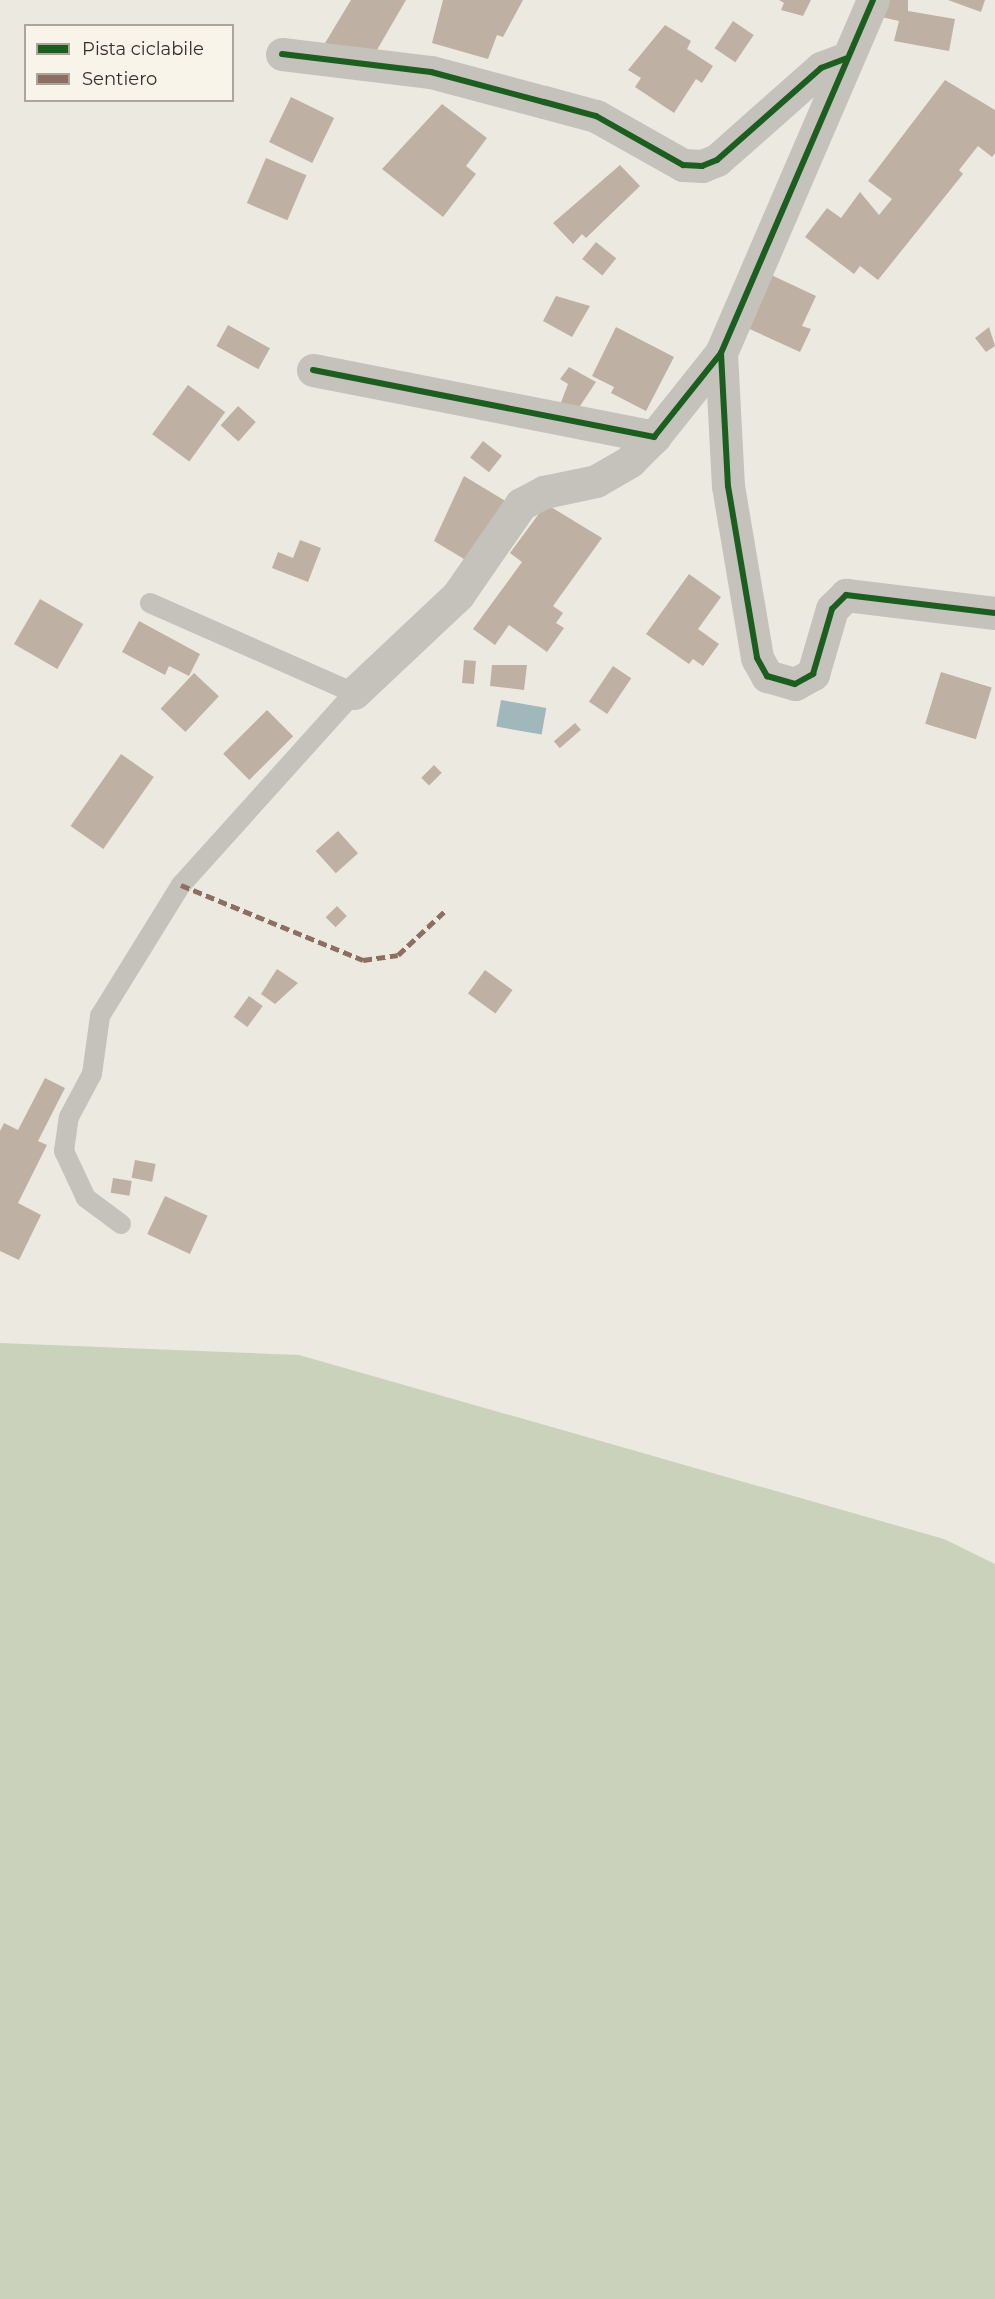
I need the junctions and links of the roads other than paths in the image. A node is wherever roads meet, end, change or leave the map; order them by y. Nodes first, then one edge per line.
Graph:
1 (873, 0) edge
2 (282, 54) dead end
3 (845, 58) junction
4 (721, 353) junction
5 (313, 370) dead end
6 (654, 437) junction
7 (150, 603) dead end
8 (995, 613) edge
9 (354, 693) junction
10 (121, 1224) dead end

1 - 3 street
2 - 3 street
3 - 4 street
4 - 6 street
4 - 8 street
5 - 6 street
6 - 9 street
7 - 9 lane
9 - 10 lane

